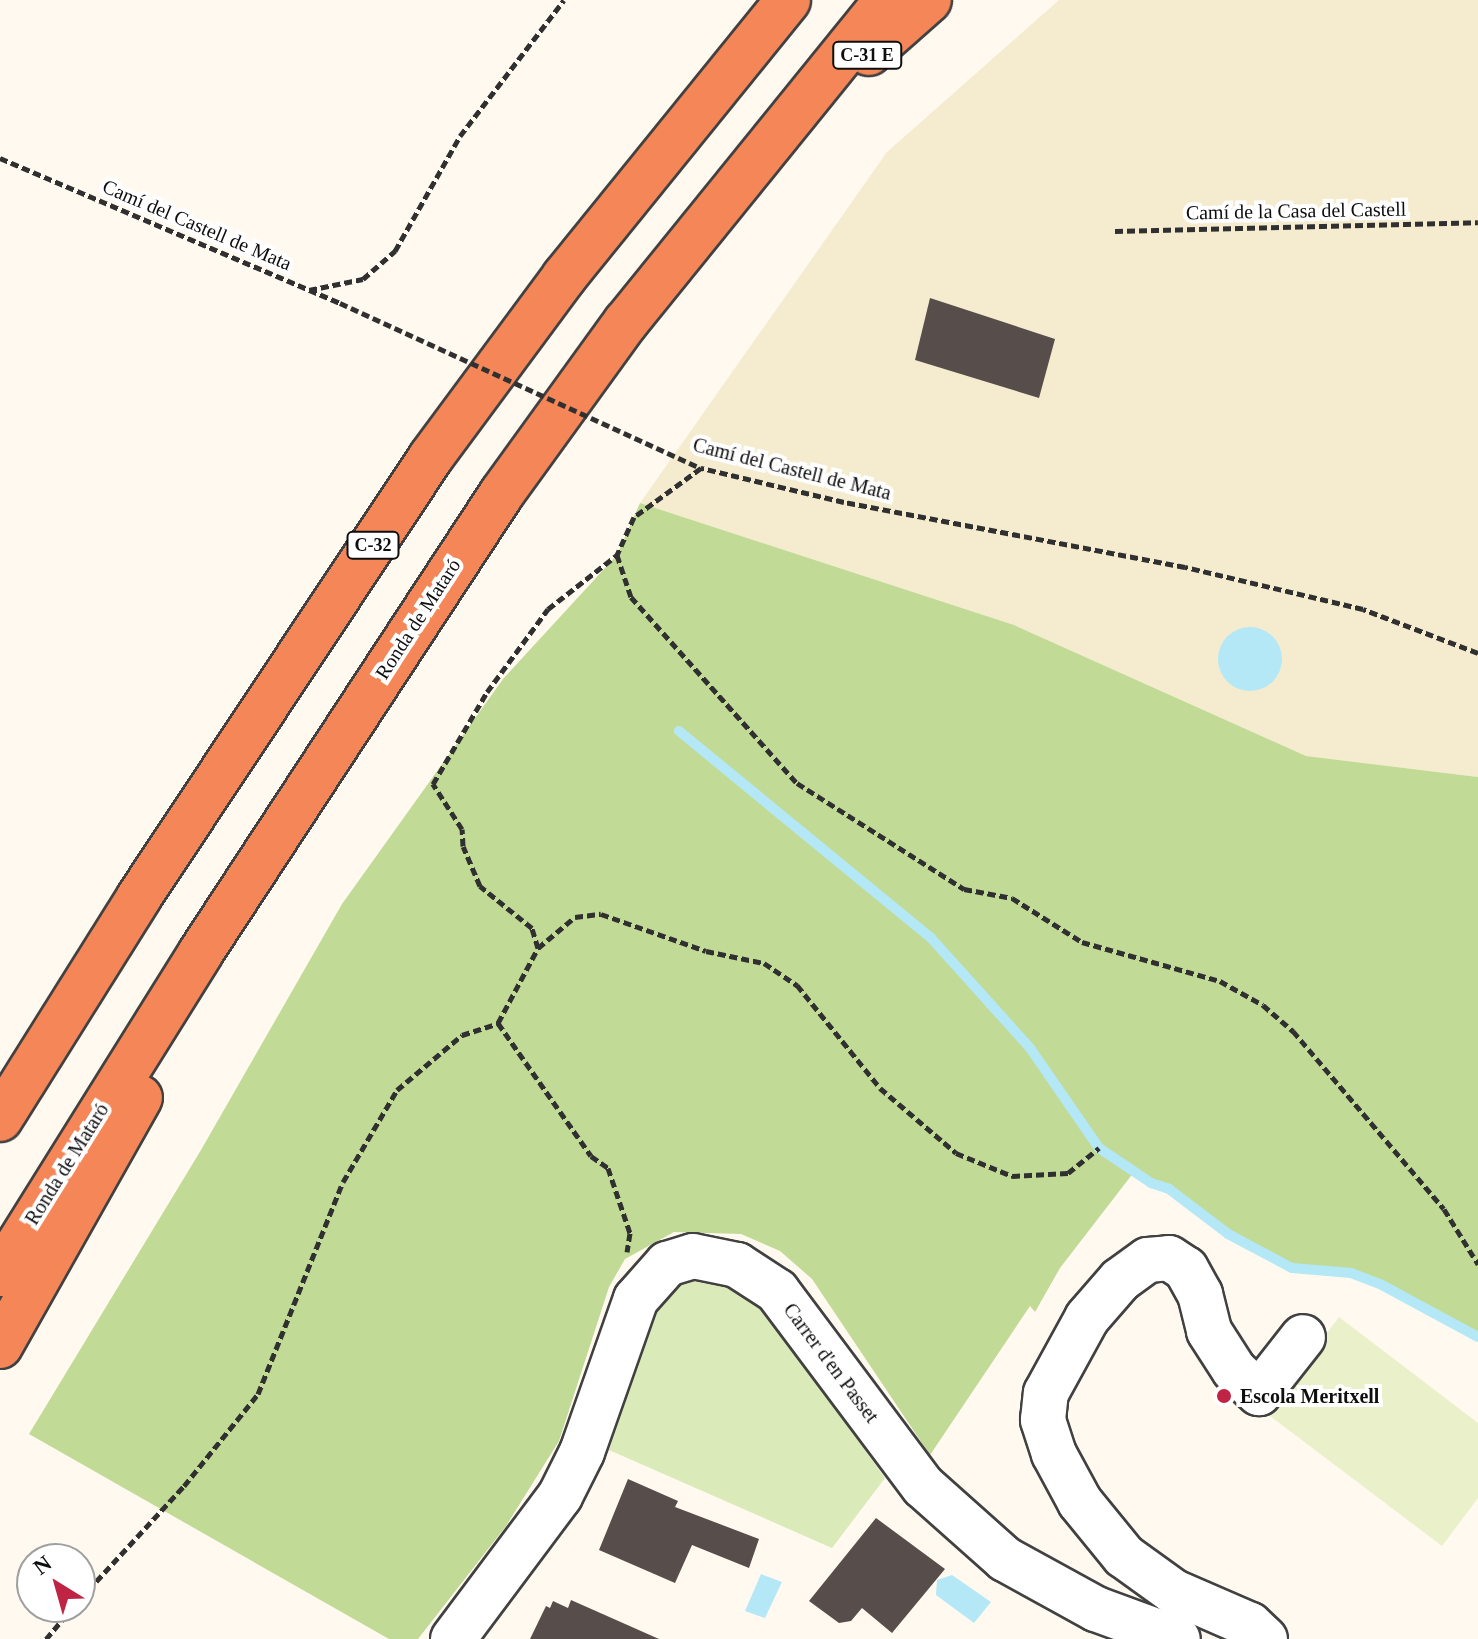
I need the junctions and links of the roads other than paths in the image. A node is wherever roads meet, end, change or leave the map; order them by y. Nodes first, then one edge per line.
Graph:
1 (788, 0) edge
2 (887, 0) edge
3 (929, 0) edge
4 (800, 105) junction
5 (201, 952) junction
6 (0, 1119) edge
7 (0, 1274) edge
8 (1303, 1337) dead end
9 (0, 1346) edge
10 (453, 1639) edge
11 (1178, 1639) edge
12 (1265, 1639) edge

1 - 6 highway, C-32
2 - 4 highway, Ronda de Mataró
3 - 4 highway, C-31 E
4 - 5 highway, Ronda de Mataró
5 - 7 highway, Ronda de Mataró
5 - 9 highway
8 - 12 street
10 - 11 street, Carrer d'en Passet

